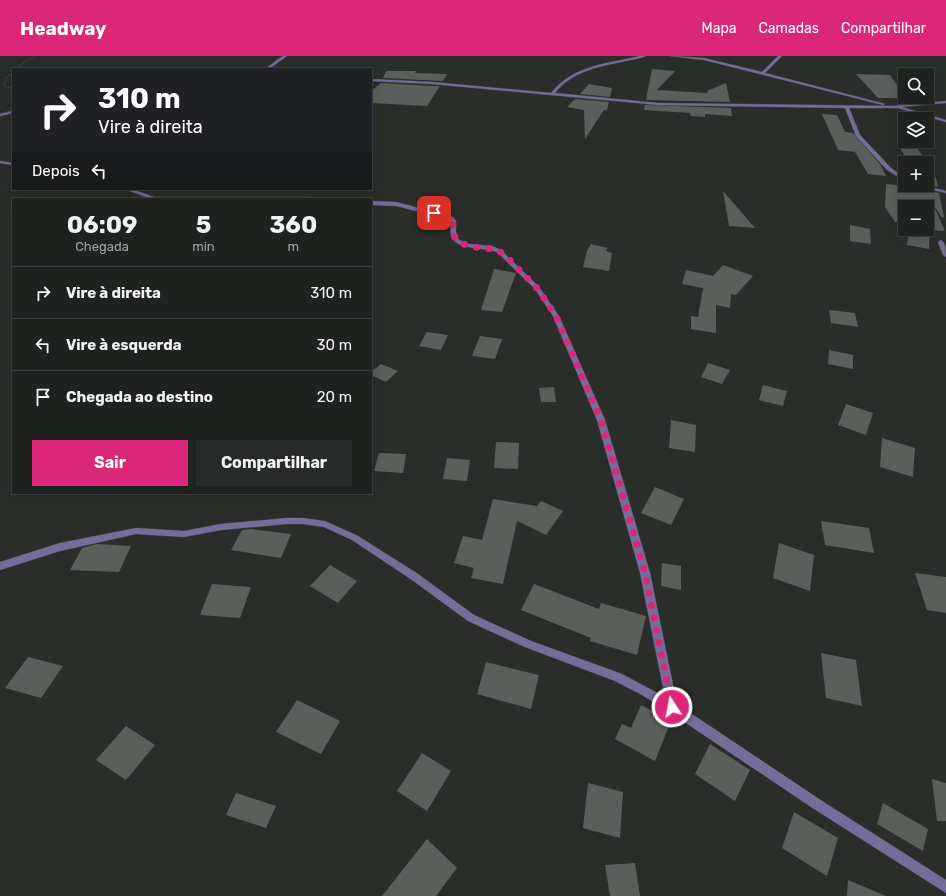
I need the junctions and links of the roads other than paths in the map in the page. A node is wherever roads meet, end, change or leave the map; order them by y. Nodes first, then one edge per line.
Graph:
1 (285, 56) edge
2 (644, 56) edge
3 (672, 56) edge
4 (780, 56) edge
5 (269, 68) edge
6 (763, 73) junction
7 (372, 80) edge
8 (550, 95) junction
9 (946, 102) edge
10 (893, 106) junction
11 (847, 107) junction
12 (12, 112) edge
13 (0, 115) edge
14 (946, 121) edge
15 (0, 162) edge
16 (12, 164) edge
17 (898, 175) edge
18 (934, 189) edge
19 (129, 190) edge
20 (946, 192) edge
21 (154, 198) edge
22 (372, 203) edge
23 (941, 242) dead end
24 (946, 255) edge
25 (0, 566) edge
26 (672, 707) junction
27 (946, 887) edge

1 - 5 street
2 - 8 street
3 - 6 street
4 - 6 street
6 - 10 street
7 - 8 street
8 - 11 street
9 - 10 street
10 - 11 street
10 - 14 street
11 - 17 street
12 - 13 street
15 - 16 street
18 - 20 street
19 - 21 street
22 - 26 street
23 - 24 street
25 - 26 street
26 - 27 street

